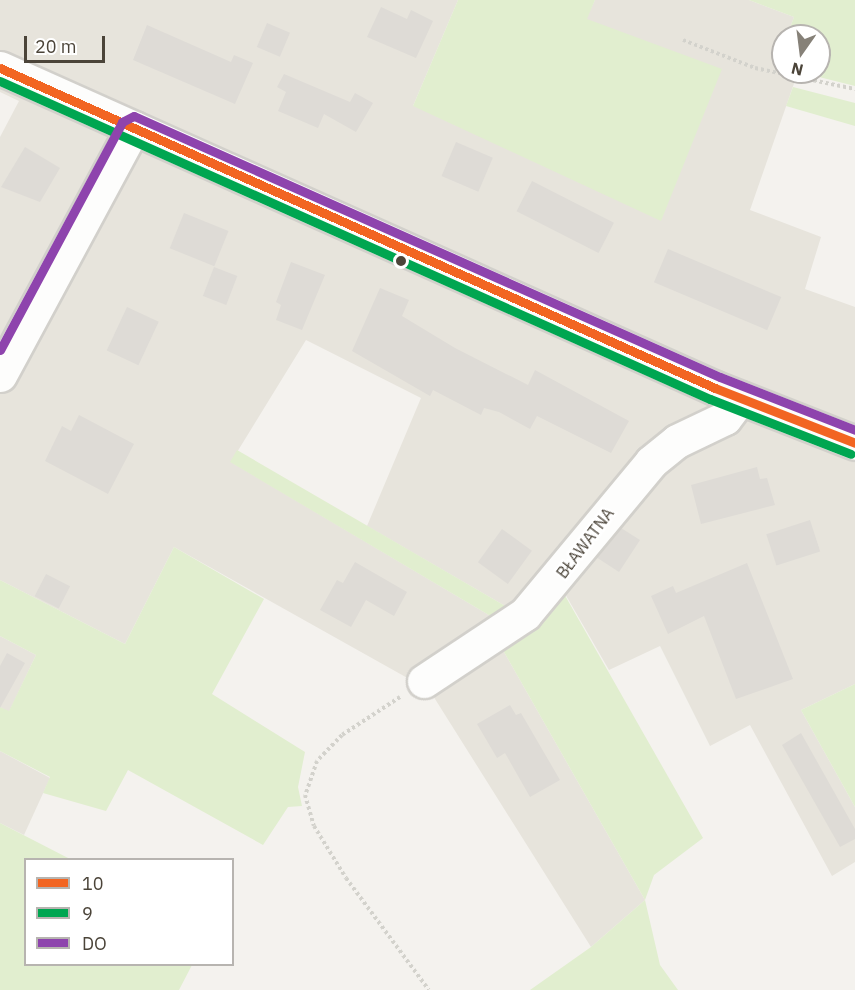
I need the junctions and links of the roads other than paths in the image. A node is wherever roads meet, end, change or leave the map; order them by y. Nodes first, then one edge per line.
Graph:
1 (0, 68) edge
2 (133, 128) junction
3 (0, 375) edge
4 (740, 398) junction
5 (855, 443) edge
6 (424, 681) road end

1 - 2 street
2 - 3 street
2 - 4 street
4 - 5 street
4 - 6 street, BŁAWATNA

